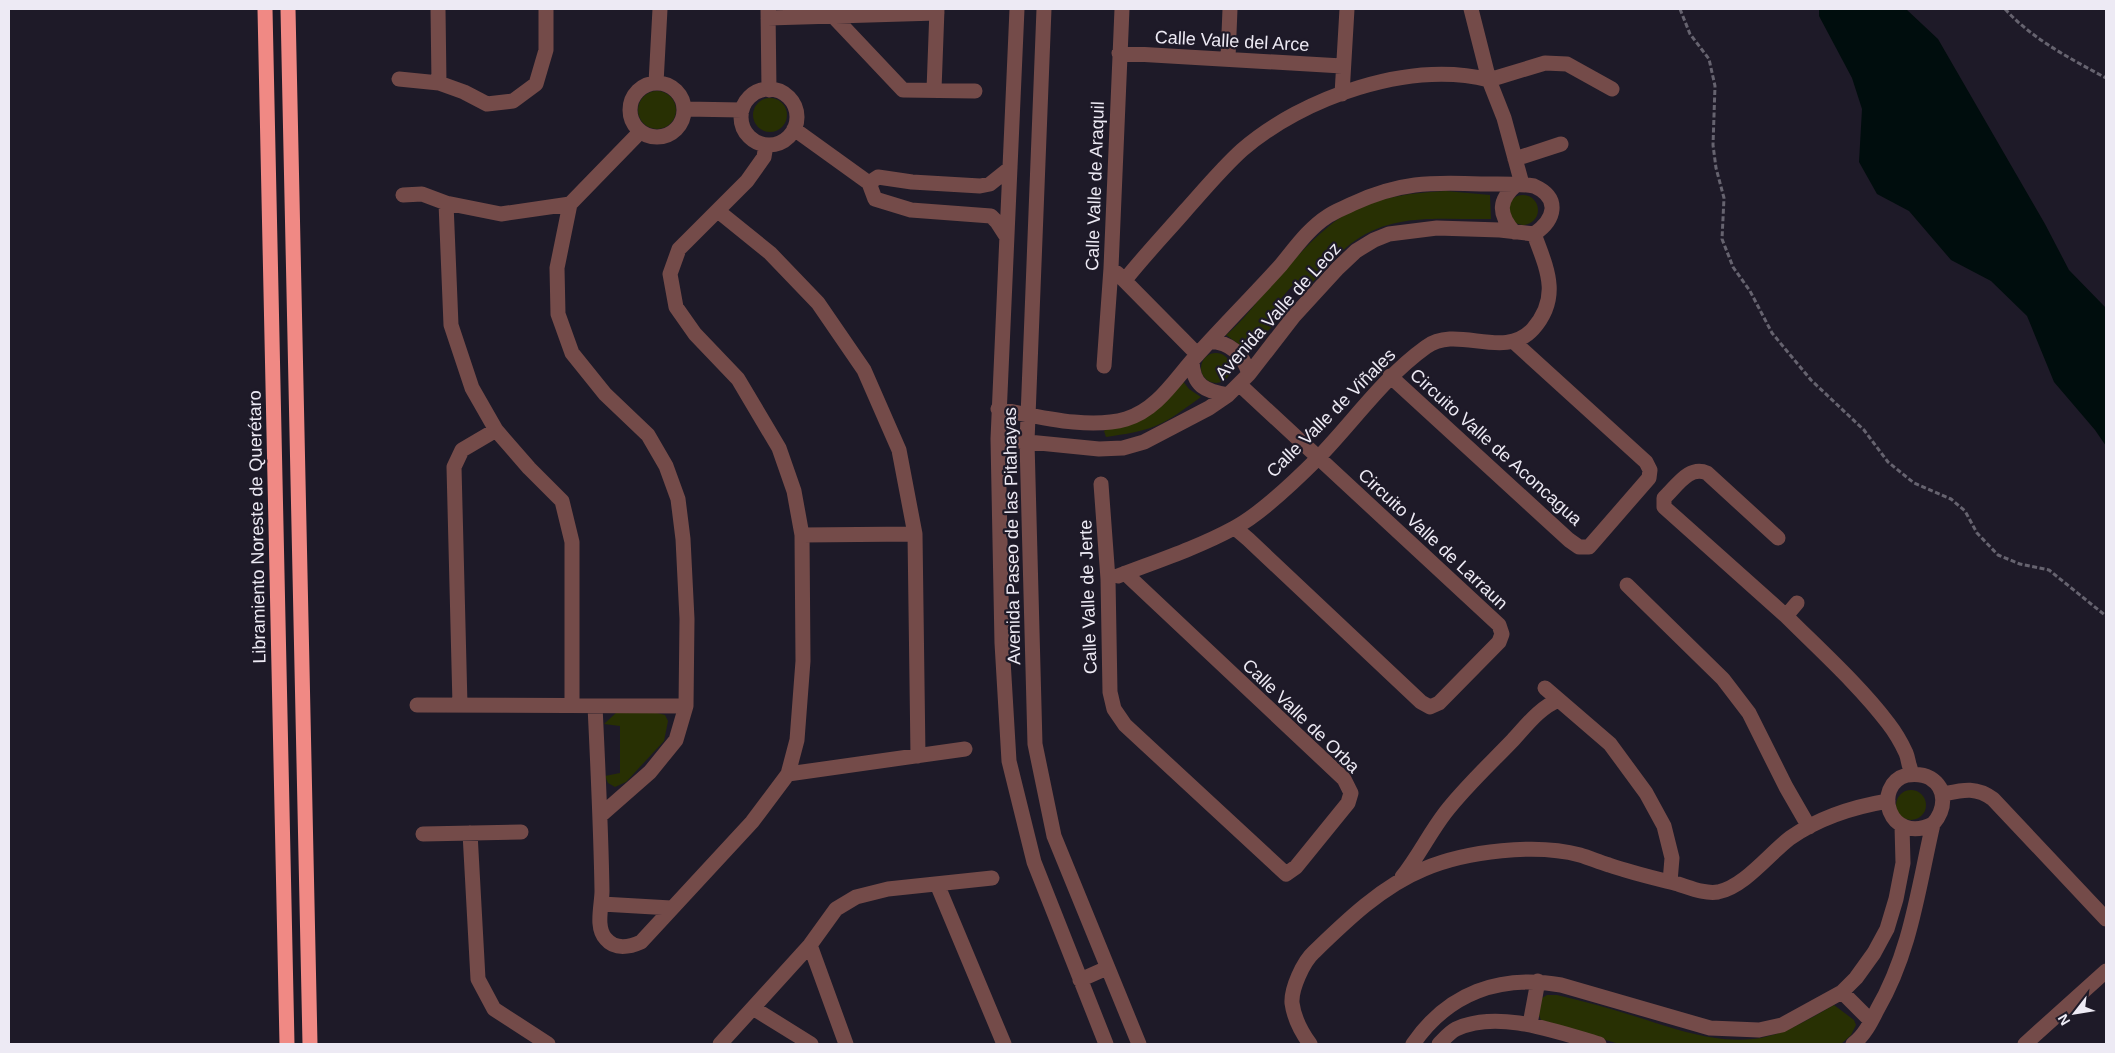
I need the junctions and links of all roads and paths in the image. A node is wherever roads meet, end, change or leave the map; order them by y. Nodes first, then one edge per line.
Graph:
1 (264, 9) edge
2 (288, 9) edge
3 (438, 9) edge
4 (546, 9) edge
5 (660, 9) edge
6 (1017, 9) edge
7 (1044, 9) edge
8 (1122, 9) edge
9 (1230, 9) edge
10 (1347, 9) edge
11 (1472, 9) edge
12 (1680, 9) edge
13 (2005, 9) edge
14 (937, 11) edge
15 (768, 13) edge
16 (834, 17) junction
17 (1119, 53) junction
18 (1228, 58) junction
19 (1342, 66) junction
20 (2106, 78) edge
21 (399, 80) dead end
22 (1490, 80) junction
23 (439, 83) junction
24 (656, 83) junction
25 (1612, 89) dead end
26 (769, 90) junction
27 (934, 90) junction
28 (975, 90) dead end
29 (1342, 94) junction
30 (685, 109) junction
31 (742, 110) junction
32 (794, 129) junction
33 (640, 132) junction
34 (1561, 144) dead end
35 (766, 145) junction
36 (1515, 159) junction
37 (1010, 168) junction
38 (912, 182) junction
39 (868, 183) junction
40 (1519, 184) junction
41 (404, 195) dead end
42 (446, 203) junction
43 (570, 204) junction
44 (911, 210) junction
45 (718, 211) junction
46 (1514, 232) junction
47 (1534, 234) junction
48 (1006, 236) junction
49 (1111, 268) junction
50 (1125, 280) junction
51 (1210, 341) junction
52 (1514, 342) junction
53 (1194, 357) junction
54 (1104, 366) dead end
55 (1390, 376) junction
56 (1244, 380) junction
57 (1228, 395) junction
58 (998, 409) junction
59 (1028, 414) junction
60 (1102, 424) junction
61 (496, 430) junction
62 (998, 439) junction
63 (1027, 442) junction
64 (1099, 449) junction
65 (1318, 458) junction
66 (1101, 484) dead end
67 (1234, 528) junction
68 (914, 534) junction
69 (802, 535) junction
70 (1778, 538) dead end
71 (1126, 573) junction
72 (1108, 579) junction
73 (1627, 585) dead end
74 (1797, 603) dead end
75 (1786, 616) junction
76 (2106, 616) edge
77 (1545, 688) dead end
78 (1559, 700) junction
79 (417, 705) dead end
80 (460, 705) junction
81 (572, 706) junction
82 (595, 706) junction
83 (686, 706) junction
84 (1114, 709) joint
85 (965, 749) dead end
86 (918, 756) junction
87 (788, 774) junction
88 (1914, 774) junction
89 (1943, 794) junction
90 (1888, 801) junction
91 (601, 815) junction
92 (1933, 824) junction
93 (1809, 826) junction
94 (1902, 826) junction
95 (521, 832) dead end
96 (470, 833) junction
97 (423, 834) dead end
98 (992, 878) dead end
99 (1670, 882) junction
100 (937, 884) junction
101 (1396, 884) junction
102 (602, 904) junction
103 (671, 908) junction
104 (2106, 919) edge
105 (810, 946) junction
106 (1107, 968) junction
107 (2106, 971) edge
108 (1080, 980) junction
109 (1538, 981) junction
110 (1842, 992) junction
111 (753, 1008) junction
112 (1871, 1021) junction
113 (1530, 1024) junction
114 (719, 1043) edge
115 (287, 1044) edge
116 (310, 1044) edge
117 (548, 1044) edge
118 (811, 1044) edge
119 (846, 1044) edge
120 (1004, 1044) edge
121 (1106, 1044) edge
122 (1139, 1044) edge
123 (1310, 1044) edge
124 (1413, 1044) edge
125 (1439, 1044) edge
126 (1599, 1044) edge
127 (1853, 1044) edge
128 (2025, 1044) edge

1 - 115 highway, Libramiento Noreste de Querétaro
2 - 116 highway
3 - 23 street
4 - 23 street
5 - 24 street
6 - 37 street, Avenida Paseo de las Pitahayas
7 - 59 street, Avenida Paseo de las Pitahayas
8 - 17 street, Calle Valle de Araquil
9 - 18 street
10 - 19 street
11 - 22 street
12 - 76 path
13 - 20 path
14 - 16 street
14 - 27 street
15 - 16 street
15 - 26 street
16 - 27 street
17 - 18 street, Calle Valle del Arce
17 - 49 street, Calle Valle de Araquil
18 - 19 street, Calle Valle del Arce
19 - 29 street
21 - 23 street
22 - 25 street
22 - 29 street
22 - 36 street
24 - 30 street
24 - 33 street
26 - 31 street
26 - 32 street
27 - 28 street
29 - 50 street
30 - 31 street
30 - 33 street
31 - 35 street
32 - 35 street
32 - 39 street
33 - 43 street
34 - 36 street
35 - 45 street
36 - 40 street
37 - 38 street
37 - 48 street, Avenida Paseo de las Pitahayas
38 - 39 street
38 - 44 street
39 - 44 street
40 - 46 street
40 - 47 street
40 - 51 street, Avenida Valle de Leoz
41 - 42 street
42 - 43 street
42 - 61 street
43 - 83 street
44 - 48 street
45 - 68 street
45 - 69 street
46 - 47 street, Avenida Valle de Leoz
46 - 56 street, Avenida Valle de Leoz
47 - 52 street
48 - 58 street, Avenida Paseo de las Pitahayas
49 - 50 street
49 - 54 street, Calle Valle de Araquil
50 - 53 street
51 - 53 street, Avenida Valle de Leoz
51 - 56 street, Circuito Valle de Larraun
52 - 55 street, Calle Valle de Viñales
52 - 55 street, Circuito Valle de Aconcagua
53 - 57 street
53 - 60 street, Avenida Valle de Leoz
55 - 65 street, Calle Valle de Viñales
56 - 57 street, Avenida Valle de Leoz
56 - 65 street, Circuito Valle de Larraun
57 - 64 street, Avenida Valle de Leoz
58 - 59 street, Avenida Valle de Leoz
58 - 62 street, Avenida Paseo de las Pitahayas
59 - 60 street, Avenida Valle de Leoz
59 - 63 street, Avenida Paseo de las Pitahayas
60 - 64 street
61 - 80 street
61 - 81 street
62 - 63 street, Avenida Valle de Leoz
62 - 108 street, Avenida Paseo de las Pitahayas
63 - 64 street, Avenida Valle de Leoz
63 - 106 street, Avenida Paseo de las Pitahayas
65 - 67 street, Calle Valle de Viñales
65 - 67 street, Circuito Valle de Larraun
66 - 72 street, Calle Valle de Jerte
67 - 71 street, Calle Valle de Viñales
68 - 69 street
68 - 86 street
69 - 87 street
70 - 75 street
71 - 72 street, Calle Valle de Viñales
71 - 84 street, Calle Valle de Orba
72 - 84 street, Calle Valle de Jerte
73 - 93 street
74 - 75 street
75 - 88 street
77 - 78 street
78 - 99 street
78 - 101 street
79 - 80 street
80 - 81 street
81 - 82 street
82 - 83 street
82 - 91 street
83 - 91 street
85 - 86 street
86 - 87 street
87 - 103 street
88 - 89 street
88 - 90 street
89 - 92 street
89 - 104 street
90 - 93 street
90 - 94 street
91 - 102 street
92 - 94 street
92 - 112 street
93 - 99 street
94 - 110 street
95 - 96 street
96 - 97 street
96 - 117 street
98 - 100 street
99 - 101 street
100 - 105 street
100 - 120 street
101 - 123 street
102 - 103 street
102 - 103 street
105 - 111 street
105 - 119 street
106 - 108 street
106 - 122 street, Avenida Paseo de las Pitahayas
107 - 128 street
108 - 121 street, Avenida Paseo de las Pitahayas
109 - 110 street
109 - 113 street
109 - 124 street
110 - 112 street
111 - 114 street
111 - 118 street
112 - 127 street
113 - 125 street
113 - 126 street

